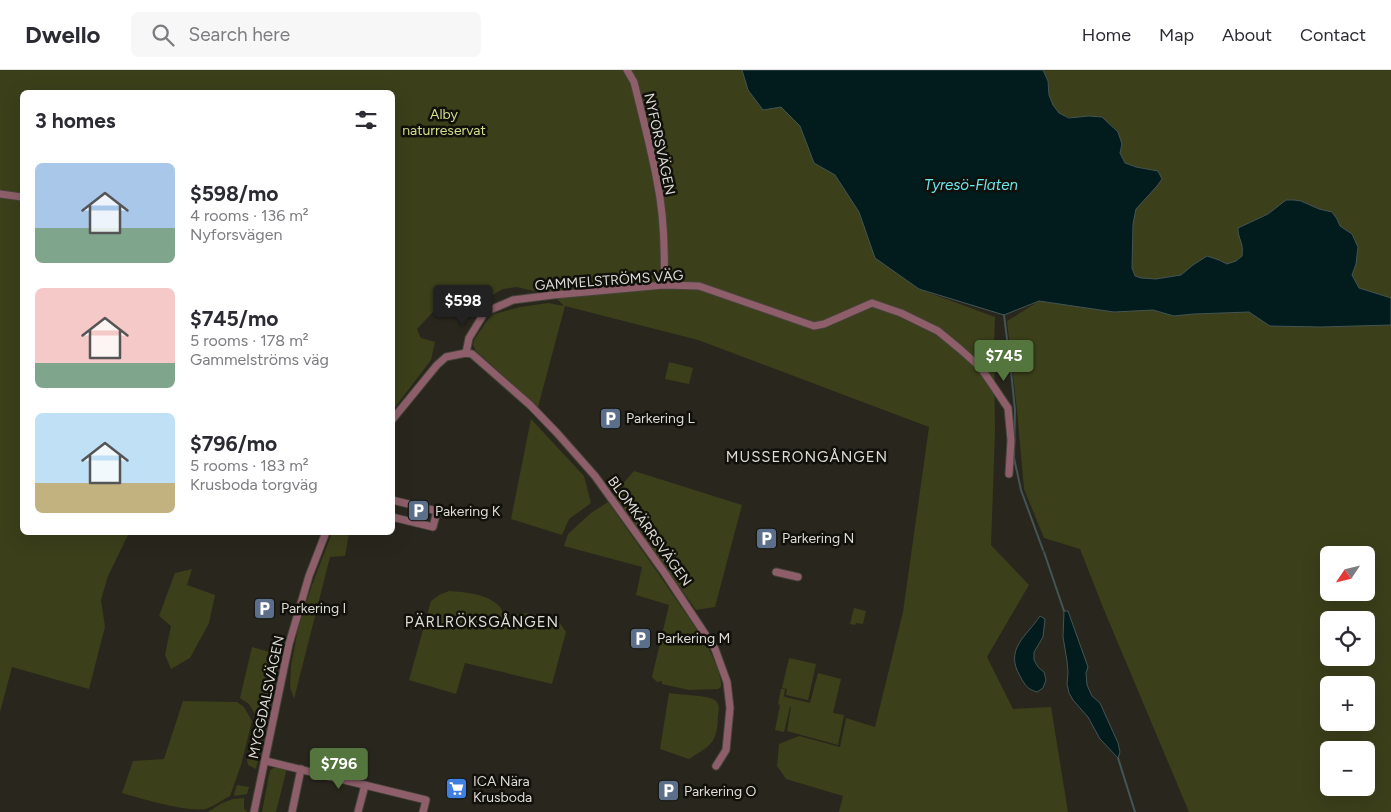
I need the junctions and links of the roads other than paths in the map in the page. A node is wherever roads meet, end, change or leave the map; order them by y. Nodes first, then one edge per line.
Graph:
1 (627, 70) edge
2 (0, 194) edge
3 (20, 197) edge
4 (664, 285) junction
5 (466, 352) junction
6 (395, 416) edge
7 (1010, 474) dead end
8 (395, 501) edge
9 (395, 518) edge
10 (325, 535) edge
11 (776, 572) dead end
12 (798, 577) dead end
13 (266, 761) junction
14 (716, 766) dead end
15 (301, 769) junction
16 (364, 785) junction
17 (254, 812) edge
18 (292, 812) edge
19 (358, 812) edge
20 (423, 812) edge

1 - 4 street, NYFORSVÄGEN
2 - 3 street
4 - 5 street, GAMMELSTRÖMS VÄG
4 - 7 street, GAMMELSTRÖMS VÄG
5 - 6 street
5 - 14 street, BLOMKÄRRSVÄGEN
8 - 9 street
10 - 13 street, MYGGDALSVÄGEN
11 - 12 street
13 - 15 street
13 - 17 street, MYGGDALSVÄGEN
15 - 16 street
15 - 18 street
16 - 19 street
16 - 20 street

